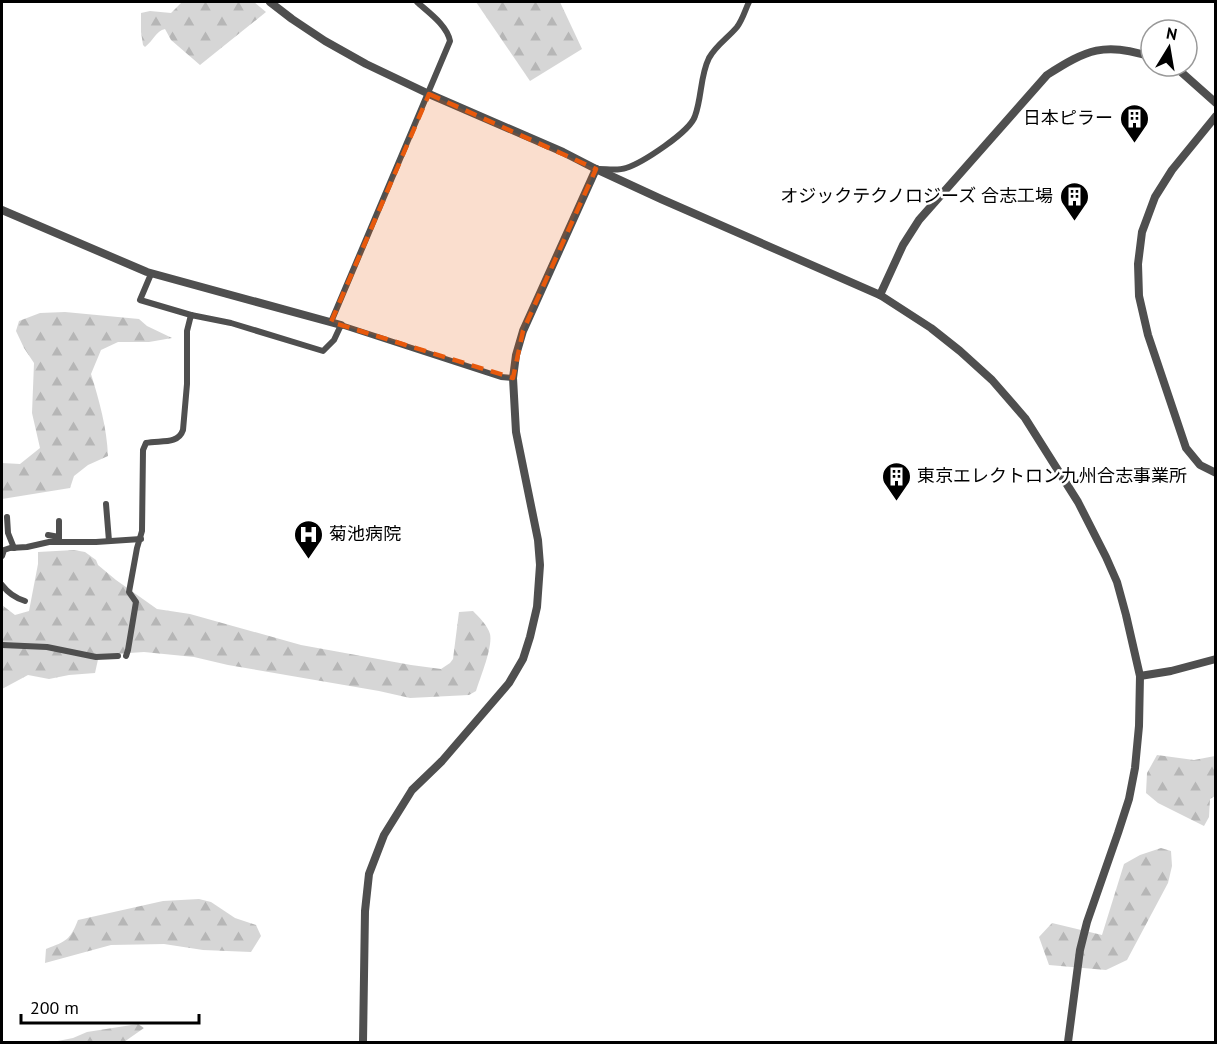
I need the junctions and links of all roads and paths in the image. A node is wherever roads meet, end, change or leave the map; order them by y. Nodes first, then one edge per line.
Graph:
1 (270, 2) edge
2 (417, 2) edge
3 (749, 2) edge
4 (1139, 53) edge
5 (1188, 78) edge
6 (429, 94) junction
7 (1215, 103) edge
8 (1215, 116) edge
9 (596, 169) junction
10 (2, 210) edge
11 (151, 274) junction
12 (880, 295) junction
13 (191, 315) junction
14 (331, 322) junction
15 (341, 326) junction
16 (513, 378) junction
17 (1215, 473) edge
18 (106, 504) dead end
19 (7, 517) dead end
20 (59, 521) dead end
21 (48, 535) dead end
22 (141, 539) junction
23 (59, 540) junction
24 (109, 541) junction
25 (14, 548) junction
26 (2, 556) edge
27 (2, 585) edge
28 (25, 601) dead end
29 (2, 645) edge
30 (118, 656) dead end
31 (126, 656) dead end
32 (1215, 659) edge
33 (1140, 676) junction
34 (363, 1042) edge
35 (1068, 1042) edge

1 - 6 street
2 - 6 street
3 - 9 street
4 - 12 street
5 - 7 street
6 - 9 street
6 - 14 street
8 - 17 street
9 - 12 street
9 - 16 street
10 - 11 street
11 - 13 street
11 - 14 street
12 - 33 street
13 - 15 street
13 - 22 street
14 - 15 street
15 - 16 street
16 - 34 street
18 - 24 street
19 - 25 street
20 - 23 street
21 - 23 street
22 - 24 street
22 - 31 street
23 - 24 street
23 - 25 street
25 - 26 street
27 - 28 street
29 - 30 street
32 - 33 street
33 - 35 street

